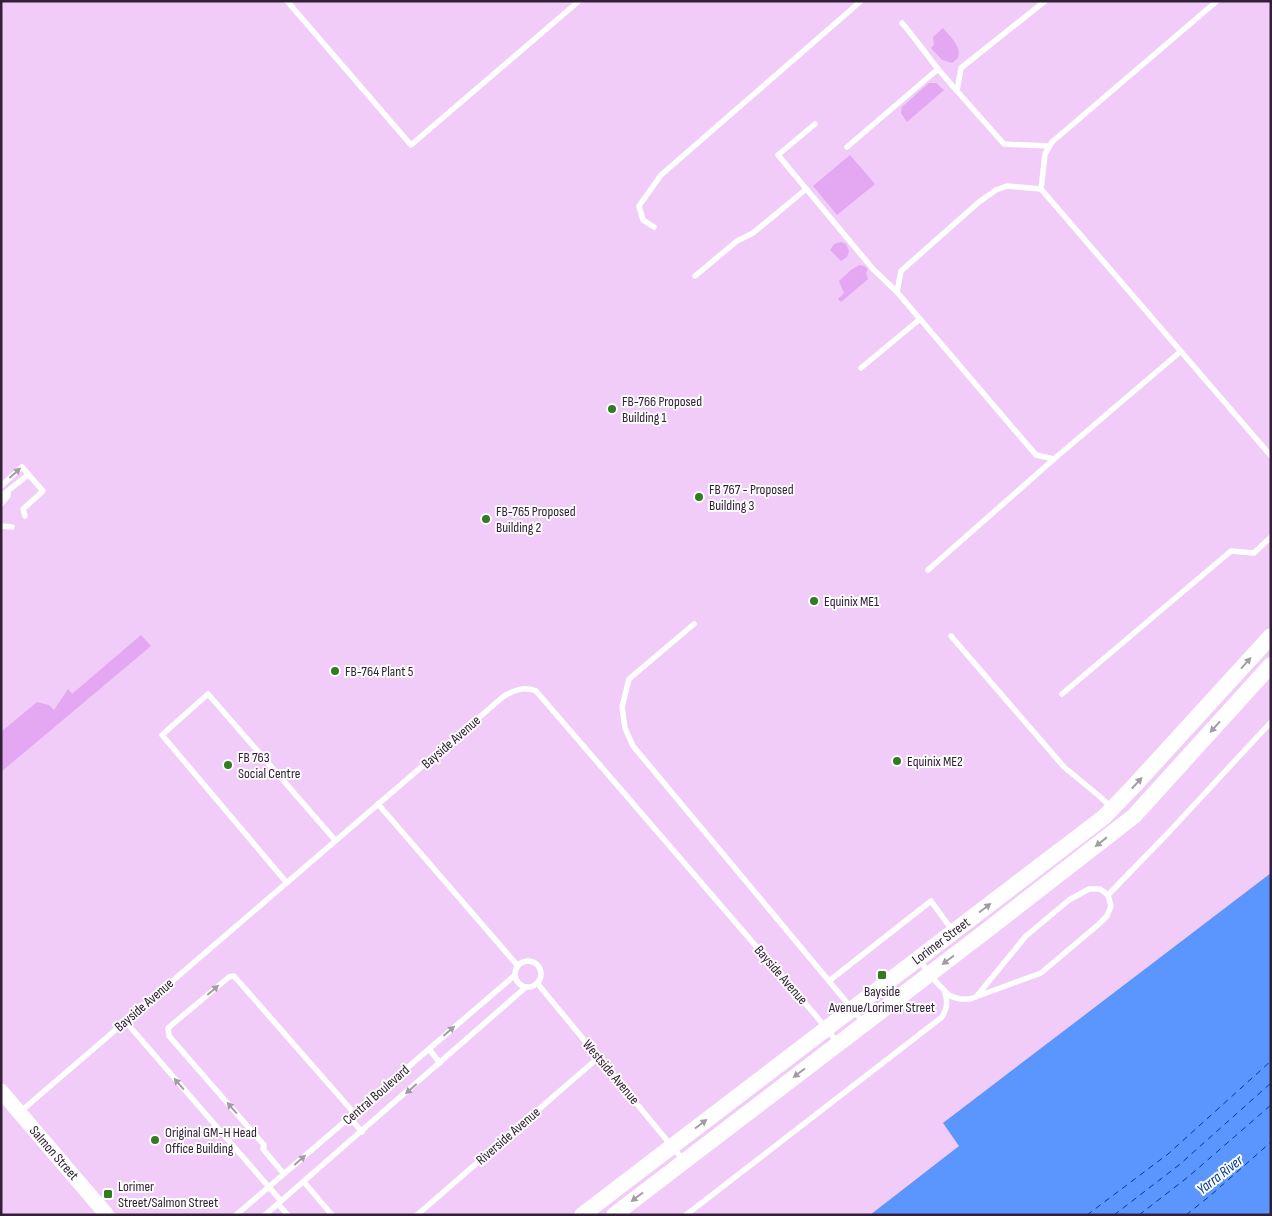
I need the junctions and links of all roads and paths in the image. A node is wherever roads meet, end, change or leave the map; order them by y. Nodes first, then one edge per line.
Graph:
1 (287, 1) edge
2 (579, 1) edge
3 (861, 1) edge
4 (1045, 1) edge
5 (1217, 1) edge
6 (902, 23) dead end
7 (938, 69) junction
8 (957, 90) junction
9 (815, 124) dead end
10 (1048, 146) junction
11 (847, 147) dead end
12 (1041, 189) junction
13 (805, 190) junction
14 (654, 227) dead end
15 (695, 276) dead end
16 (897, 292) junction
17 (920, 319) junction
18 (1180, 352) junction
19 (861, 368) dead end
20 (1271, 456) edge
21 (1054, 459) junction
22 (28, 474) junction
23 (1, 486) edge
24 (8, 492) junction
25 (1, 496) edge
26 (1, 504) edge
27 (25, 516) dead end
28 (1, 526) edge
29 (12, 527) dead end
30 (1271, 537) edge
31 (928, 570) dead end
32 (694, 624) dead end
33 (951, 636) dead end
34 (1271, 636) edge
35 (1271, 664) edge
36 (1227, 684) junction
37 (1062, 694) dead end
38 (1242, 697) junction
39 (1271, 722) edge
40 (378, 804) junction
41 (1113, 809) junction
42 (335, 840) junction
43 (287, 883) junction
44 (1108, 895) junction
45 (954, 931) junction
46 (918, 958) junction
47 (518, 966) junction
48 (930, 974) junction
49 (515, 975) junction
50 (829, 981) junction
51 (538, 983) junction
52 (526, 987) junction
53 (945, 991) junction
54 (976, 997) junction
55 (853, 1008) junction
56 (125, 1021) junction
57 (865, 1024) junction
58 (826, 1028) junction
59 (838, 1044) junction
60 (429, 1049) junction
61 (599, 1057) junction
62 (440, 1063) junction
63 (1, 1091) edge
64 (19, 1112) junction
65 (352, 1115) junction
66 (362, 1132) junction
67 (672, 1146) junction
68 (684, 1161) junction
69 (284, 1174) junction
70 (304, 1182) junction
71 (268, 1187) junction
72 (279, 1202) junction
73 (687, 1214) edge
74 (107, 1215) edge
75 (236, 1215) edge
76 (265, 1215) edge
77 (288, 1215) edge
78 (332, 1215) edge
79 (417, 1215) edge
80 (582, 1215) edge
81 (614, 1215) edge

1 - 2 lane
3 - 14 lane
4 - 8 lane
5 - 10 lane
6 - 7 lane
7 - 8 lane
7 - 11 lane
8 - 10 lane
9 - 13 lane
10 - 12 lane
12 - 16 lane
12 - 18 lane
13 - 15 lane
13 - 16 lane
16 - 17 lane
17 - 19 lane
17 - 21 lane
18 - 20 lane
18 - 21 lane
21 - 31 lane
23 -> 22 lane
22 - 24 lane
22 - 27 lane
24 - 25 lane
24 - 26 lane
28 - 29 lane
30 - 37 lane
32 - 50 lane
33 - 41 lane
36 -> 34 main road, Lorimer Street
35 - 38 main road, Lorimer Street
36 - 38 main road
41 -> 36 main road, Lorimer Street
38 -> 48 main road, Lorimer Street
39 - 44 lane
40 - 42 lane, Bayside Avenue
40 - 47 lane
40 - 58 lane, Bayside Avenue
45 -> 41 main road, Lorimer Street
42 - 43 lane, Bayside Avenue
42 - 43 lane
43 - 56 lane, Bayside Avenue
44 - 54 lane
44 - 54 lane
45 - 46 main road, Lorimer Street
45 - 50 lane
46 - 48 lane
46 - 55 main road, Lorimer Street
47 - 49 lane
47 - 51 lane
48 - 53 lane
48 - 57 main road, Lorimer Street
49 - 52 lane
60 -> 49 lane, Central Boulevard
50 - 55 lane
51 - 52 lane
51 - 61 lane, Westside Avenue
52 - 62 lane, Central Boulevard
53 - 54 lane
53 - 73 lane
55 - 57 lane
55 - 58 main road, Lorimer Street
56 - 64 lane, Bayside Avenue
71 -> 56 lane
57 - 59 main road, Lorimer Street
58 - 59 lane, Bayside Avenue
67 -> 58 main road, Lorimer Street
59 -> 68 main road, Lorimer Street
60 - 62 lane
60 - 65 lane, Central Boulevard
61 - 67 lane, Westside Avenue
61 - 79 lane, Riverside Avenue
62 -> 66 lane, Central Boulevard
63 - 64 street, Salmon Street
64 - 74 street, Salmon Street
65 - 66 lane
69 -> 65 lane, Central Boulevard
69 -> 65 lane
66 - 70 lane, Central Boulevard
67 - 68 lane, Westside Avenue
67 - 80 main road, Lorimer Street
68 -> 81 main road, Lorimer Street
69 - 71 lane, Central Boulevard
70 - 72 lane, Central Boulevard
70 - 78 lane
71 - 72 lane
71 - 75 lane, Central Boulevard
72 - 76 lane, Central Boulevard
72 - 77 lane

